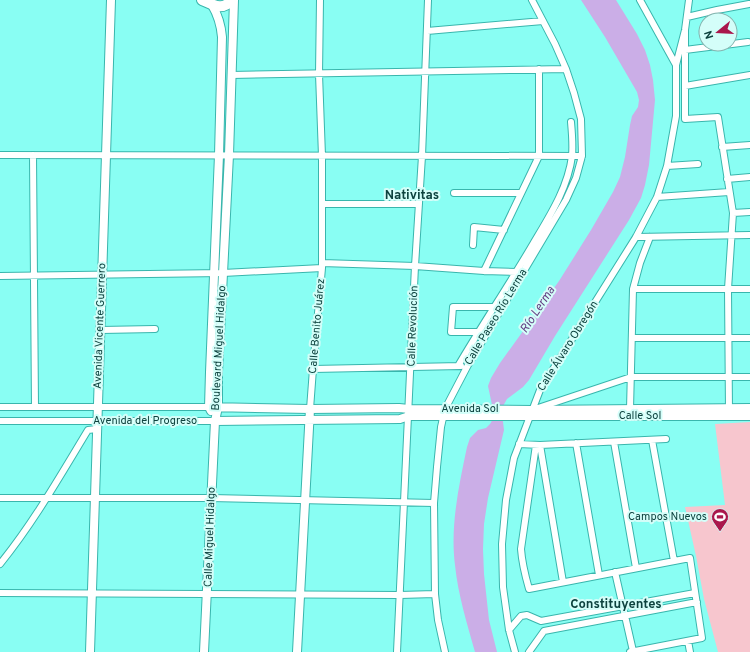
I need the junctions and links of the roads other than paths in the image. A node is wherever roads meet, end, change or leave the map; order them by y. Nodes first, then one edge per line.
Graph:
1 (111, 0) edge
2 (202, 0) edge
3 (233, 0) edge
4 (320, 0) edge
5 (428, 0) edge
6 (532, 0) edge
7 (640, 0) edge
8 (689, 0) edge
9 (210, 2) edge
10 (749, 4) dead end
11 (687, 17) junction
12 (543, 21) junction
13 (684, 30) junction
14 (427, 31) junction
15 (222, 37) junction
16 (233, 37) junction
17 (748, 42) dead end
18 (685, 50) junction
19 (676, 65) junction
20 (539, 69) junction
21 (566, 69) junction
22 (425, 72) junction
23 (319, 74) junction
24 (231, 75) junction
25 (750, 75) edge
26 (685, 86) junction
27 (571, 122) dead end
28 (750, 145) edge
29 (722, 147) junction
30 (0, 155) edge
31 (33, 155) junction
32 (106, 155) junction
33 (219, 155) junction
34 (229, 156) junction
35 (322, 156) junction
36 (422, 156) junction
37 (539, 156) junction
38 (572, 156) junction
39 (582, 156) junction
40 (698, 164) dead end
41 (667, 166) junction
42 (750, 177) edge
43 (727, 179) junction
44 (729, 192) junction
45 (454, 193) dead end
46 (521, 193) junction
47 (657, 197) junction
48 (322, 204) junction
49 (419, 204) junction
50 (750, 212) edge
51 (733, 213) junction
52 (504, 230) junction
53 (750, 235) edge
54 (731, 236) junction
55 (636, 237) junction
56 (650, 237) junction
57 (472, 245) dead end
58 (322, 265) junction
59 (415, 266) junction
60 (484, 271) junction
61 (516, 272) junction
62 (214, 274) junction
63 (223, 274) junction
64 (33, 275) junction
65 (102, 275) junction
66 (0, 276) edge
67 (633, 289) junction
68 (728, 289) junction
69 (750, 289) edge
70 (494, 306) junction
71 (155, 329) dead end
72 (101, 330) junction
73 (478, 332) junction
74 (632, 338) junction
75 (728, 338) junction
76 (750, 338) edge
77 (411, 367) junction
78 (313, 369) junction
79 (631, 377) junction
80 (728, 377) junction
81 (750, 377) edge
82 (0, 407) edge
83 (34, 407) junction
84 (98, 407) junction
85 (213, 407) junction
86 (750, 408) edge
87 (310, 409) junction
88 (630, 410) junction
89 (409, 412) junction
90 (444, 412) junction
91 (729, 412) junction
92 (527, 413) junction
93 (750, 416) edge
94 (0, 421) edge
95 (214, 421) junction
96 (309, 421) junction
97 (97, 425) junction
98 (666, 439) dead end
99 (652, 440) junction
100 (614, 442) junction
101 (576, 443) junction
102 (519, 444) junction
103 (538, 445) junction
104 (0, 498) edge
105 (47, 498) junction
106 (95, 498) junction
107 (211, 498) junction
108 (305, 500) junction
109 (405, 502) junction
110 (434, 503) junction
111 (674, 561) junction
112 (0, 564) edge
113 (636, 568) junction
114 (615, 572) junction
115 (599, 575) junction
116 (563, 582) junction
117 (0, 593) edge
118 (695, 593) junction
119 (92, 594) junction
120 (207, 594) junction
121 (300, 594) junction
122 (435, 594) junction
123 (400, 595) junction
124 (697, 602) junction
125 (623, 606) junction
126 (625, 616) junction
127 (541, 622) junction
128 (509, 630) junction
129 (544, 631) junction
130 (688, 641) junction
131 (652, 650) edge
132 (90, 652) edge
133 (204, 652) edge
134 (297, 652) edge
135 (397, 652) edge
136 (445, 652) edge
137 (515, 652) edge
138 (529, 652) edge
139 (631, 652) edge
140 (690, 652) edge

1 - 32 street, Avenida Vicente Guerrero
2 - 9 main road
3 - 9 main road
3 - 16 street, Boulevard Miguel Hidalgo
4 - 23 street, Calle Benito Juárez
5 - 14 street, Calle Revolución
6 - 12 street, Calle Paseo Río Lerma
7 - 19 street
8 - 11 street, Calle Álvaro Obregón
9 - 15 street, Boulevard Miguel Hidalgo
10 - 11 street
11 - 13 street, Calle Álvaro Obregón
12 - 14 street
12 - 21 street, Calle Paseo Río Lerma
13 - 18 street
13 - 19 street, Calle Álvaro Obregón
14 - 22 street, Calle Revolución
15 - 16 street
15 - 33 street, Boulevard Miguel Hidalgo
16 - 24 street, Boulevard Miguel Hidalgo
17 - 18 street
18 - 26 street
19 - 41 street, Calle Álvaro Obregón
20 - 21 street
20 - 22 street
20 - 37 street
21 - 39 street, Calle Paseo Río Lerma
22 - 23 street
22 - 36 street, Calle Revolución
23 - 24 street
23 - 35 street, Calle Benito Juárez
24 - 34 street, Boulevard Miguel Hidalgo
25 - 26 street
26 - 29 street
27 - 38 street
28 - 29 street
29 - 43 street
30 - 31 street
31 - 32 street
31 - 64 street
32 - 33 street
32 - 65 street, Avenida Vicente Guerrero
33 - 34 street
33 - 62 street, Boulevard Miguel Hidalgo
34 - 35 street
34 - 63 street, Boulevard Miguel Hidalgo
35 - 36 street
35 - 48 street, Calle Benito Juárez
36 - 37 street
36 - 49 street, Calle Revolución
37 - 38 street
37 - 46 street
38 - 39 street
38 - 61 street
39 - 90 street, Calle Paseo Río Lerma
40 - 41 street
41 - 47 street, Calle Álvaro Obregón
42 - 43 street
43 - 44 street
44 - 47 street
44 - 51 street
45 - 46 street
46 - 52 street
47 - 55 street, Calle Álvaro Obregón
48 - 49 street
48 - 58 street, Calle Benito Juárez
49 - 59 street, Calle Revolución
50 - 51 street
51 - 54 street
52 - 57 street
52 - 60 street
53 - 54 street
54 - 56 street
54 - 68 street
55 - 56 street
55 - 92 street, Calle Álvaro Obregón
56 - 67 street
58 - 59 street
58 - 63 street
58 - 78 street, Calle Benito Juárez
59 - 60 street
59 - 77 street, Calle Revolución
60 - 61 street
61 - 70 street
62 - 63 street
62 - 65 street
62 - 85 street, Boulevard Miguel Hidalgo
63 - 85 street, Boulevard Miguel Hidalgo
64 - 65 street
64 - 66 street
64 - 83 street
65 - 72 street, Avenida Vicente Guerrero
67 - 68 street
67 - 74 street
68 - 69 street
68 - 75 street
70 - 73 street
70 - 73 street
71 - 72 street
72 - 84 street, Avenida Vicente Guerrero
73 - 77 street
74 - 75 street
74 - 79 street
75 - 76 street
75 - 80 street
77 - 78 street
77 - 89 street, Calle Revolución
78 - 87 street, Calle Benito Juárez
79 - 80 street
79 - 88 street
79 - 92 street
80 - 81 street
80 - 91 street
82 - 83 street, Avenida del Progreso
83 - 84 street, Avenida del Progreso
84 - 85 street, Avenida del Progreso
84 - 97 street, Avenida Vicente Guerrero
85 - 87 street, Avenida del Progreso
85 - 95 street, Boulevard Miguel Hidalgo
86 - 91 street, Calle Sol
87 - 89 street, Avenida del Progreso
87 - 96 street, Calle Benito Juárez
88 - 91 street, Calle Sol
88 - 92 street, Calle Sol
89 - 90 street, Avenida Sol
89 - 96 street, Avenida del Progreso
89 - 109 street, Calle Revolución
90 - 92 street, Avenida Sol
90 - 110 street, Calle Paseo Río Lerma
91 - 92 street, Calle Sol
91 - 93 street, Calle Sol
92 - 102 street, Calle Álvaro Obregón
94 - 97 street, Avenida del Progreso
95 - 96 street, Avenida del Progreso
95 - 97 street, Avenida del Progreso
95 - 107 street, Calle Miguel Hidalgo
96 - 108 street, Calle Benito Juárez
97 - 105 street
97 - 106 street, Avenida Vicente Guerrero
98 - 99 street
99 - 100 street
99 - 111 street
100 - 101 street
100 - 113 street
101 - 103 street
101 - 115 street
102 - 103 street
102 - 128 street, Calle Álvaro Obregón
103 - 116 street
103 - 116 street
104 - 105 street
105 - 106 street
105 - 112 street
106 - 107 street
106 - 119 street, Avenida Vicente Guerrero
107 - 108 street
107 - 120 street, Calle Miguel Hidalgo
108 - 109 street
108 - 121 street, Calle Benito Juárez
109 - 110 street
109 - 123 street, Calle Revolución
110 - 122 street, Calle Paseo Río Lerma
111 - 113 street
111 - 118 street
113 - 114 street
114 - 115 street
114 - 125 street
115 - 116 street
117 - 119 street
118 - 124 street
118 - 125 street
119 - 120 street
119 - 132 street, Avenida Vicente Guerrero
120 - 121 street
120 - 133 street, Calle Miguel Hidalgo
121 - 123 street
121 - 134 street, Calle Benito Juárez
122 - 123 street
122 - 136 street, Calle Paseo Río Lerma
123 - 135 street, Calle Revolución
124 - 126 street
124 - 130 street
125 - 126 street
125 - 127 street
126 - 129 street
126 - 139 street
127 - 128 street
127 - 129 street
128 - 137 street, Calle Álvaro Obregón
129 - 138 street
130 - 131 street
130 - 140 street
131 - 139 street

